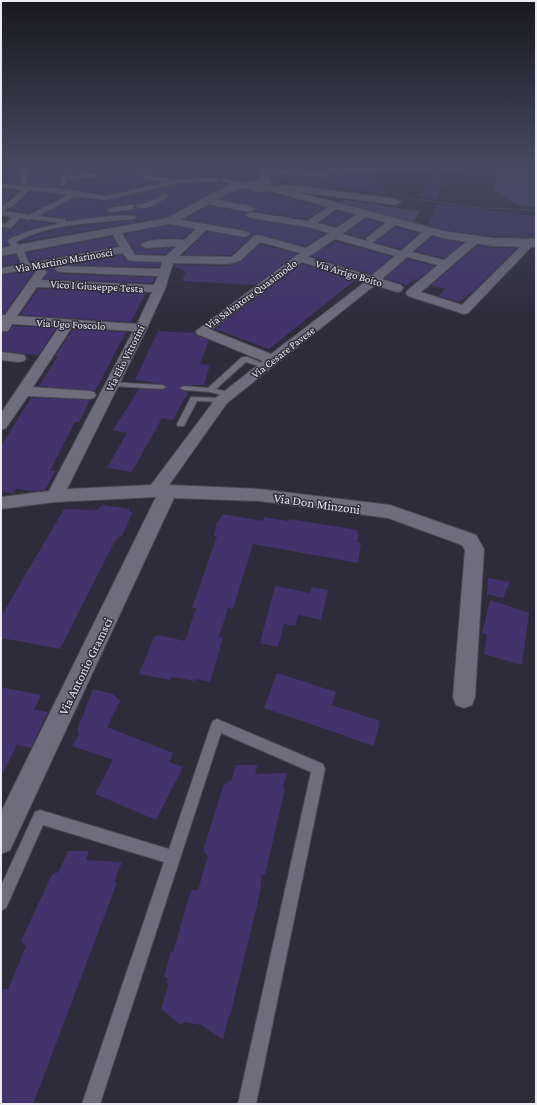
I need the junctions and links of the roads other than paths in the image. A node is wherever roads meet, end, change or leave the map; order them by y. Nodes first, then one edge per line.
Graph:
1 (113, 215) edge
2 (18, 216) joint
3 (33, 216) edge
4 (110, 216) edge
5 (119, 216) edge
6 (180, 216) edge
7 (270, 216) edge
8 (291, 216) edge
9 (321, 216) edge
10 (362, 216) edge
11 (370, 216) edge
12 (133, 217) dead end
13 (28, 218) junction
14 (285, 220) junction
15 (170, 221) junction
16 (393, 222) junction
17 (71, 224) junction
18 (309, 224) junction
19 (2, 225) edge
20 (204, 227) junction
21 (430, 231) junction
22 (116, 232) junction
23 (245, 234) dead end
24 (335, 234) junction
25 (371, 240) dead end
26 (475, 240) junction
27 (186, 243) junction
28 (533, 243) edge
29 (146, 245) dead end
30 (18, 249) junction
31 (1, 252) edge
32 (129, 254) junction
33 (304, 255) junction
34 (407, 255) junction
35 (169, 259) junction
36 (446, 264) junction
37 (46, 265) junction
38 (26, 266) junction
39 (1, 271) edge
40 (165, 273) junction
41 (373, 281) junction
42 (35, 283) junction
43 (397, 288) dead end
44 (160, 289) junction
45 (4, 323) edge
46 (68, 323) junction
47 (141, 328) junction
48 (1, 356) edge
49 (19, 358) dead end
50 (269, 363) junction
51 (112, 384) junction
52 (162, 387) dead end
53 (184, 388) dead end
54 (210, 390) junction
55 (24, 391) junction
56 (90, 395) dead end
57 (225, 397) junction
58 (2, 422) edge
59 (181, 424) dead end
60 (162, 491) junction
61 (55, 496) junction
62 (1, 504) edge
63 (464, 697) dead end
64 (1, 841) edge
65 (173, 857) junction
66 (1, 904) edge
67 (91, 1104) edge
68 (247, 1104) edge

1 - 22 street
2 - 13 street
2 - 19 street
3 - 13 street
4 - 17 street
5 - 12 street
6 - 15 street
7 - 14 street
8 - 14 street
9 - 18 street
10 - 24 street, Via Salvatore Quasimodo
11 - 16 street
13 - 17 street
14 - 18 street
15 - 20 street
15 - 22 street
16 - 21 street
16 - 25 street
17 - 30 street
18 - 24 street
20 - 23 street
20 - 27 street
21 - 26 street
21 - 34 street, Via Cesare Pavese
22 - 30 street
22 - 32 street
24 - 33 street, Via Salvatore Quasimodo
24 - 34 street
26 - 28 street
26 - 36 street
27 - 29 street
27 - 35 street
28 - 36 street
30 - 31 street
30 - 38 street
32 - 35 street, Via Martino Marinosci
32 - 37 street, Via Martino Marinosci
33 - 35 street, Via Arrigo Boito
33 - 41 street, Via Arrigo Boito
33 - 50 street, Via Salvatore Quasimodo
34 - 36 street
34 - 41 street, Via Cesare Pavese
35 - 40 street, Via Elio Vittorini
37 - 38 street, Via Martino Marinosci
37 - 40 street
37 - 42 street
38 - 39 street, Via Martino Marinosci
40 - 44 street, Via Elio Vittorini
41 - 43 street, Via Arrigo Boito
41 - 50 street, Via Cesare Pavese
42 - 44 street, Vico I Giuseppe Testa
42 - 45 street
44 - 47 street, Via Elio Vittorini
45 - 46 street, Via Ugo Foscolo
46 - 47 street, Via Ugo Foscolo
46 - 55 street
47 - 51 street, Via Elio Vittorini
48 - 49 street
50 - 54 lane
50 - 57 street, Via Cesare Pavese
51 - 52 lane
51 - 61 street, Via Elio Vittorini
53 - 54 lane
54 - 57 lane
55 - 56 street
55 - 58 street
57 - 59 lane
57 - 60 street, Via Cesare Pavese
60 - 61 street, Via Don Minzoni
60 - 63 street, Via Don Minzoni
60 - 64 street, Via Antonio Gramsci
61 - 62 street, Via Don Minzoni
65 - 66 lane
65 - 67 lane
65 - 68 lane

